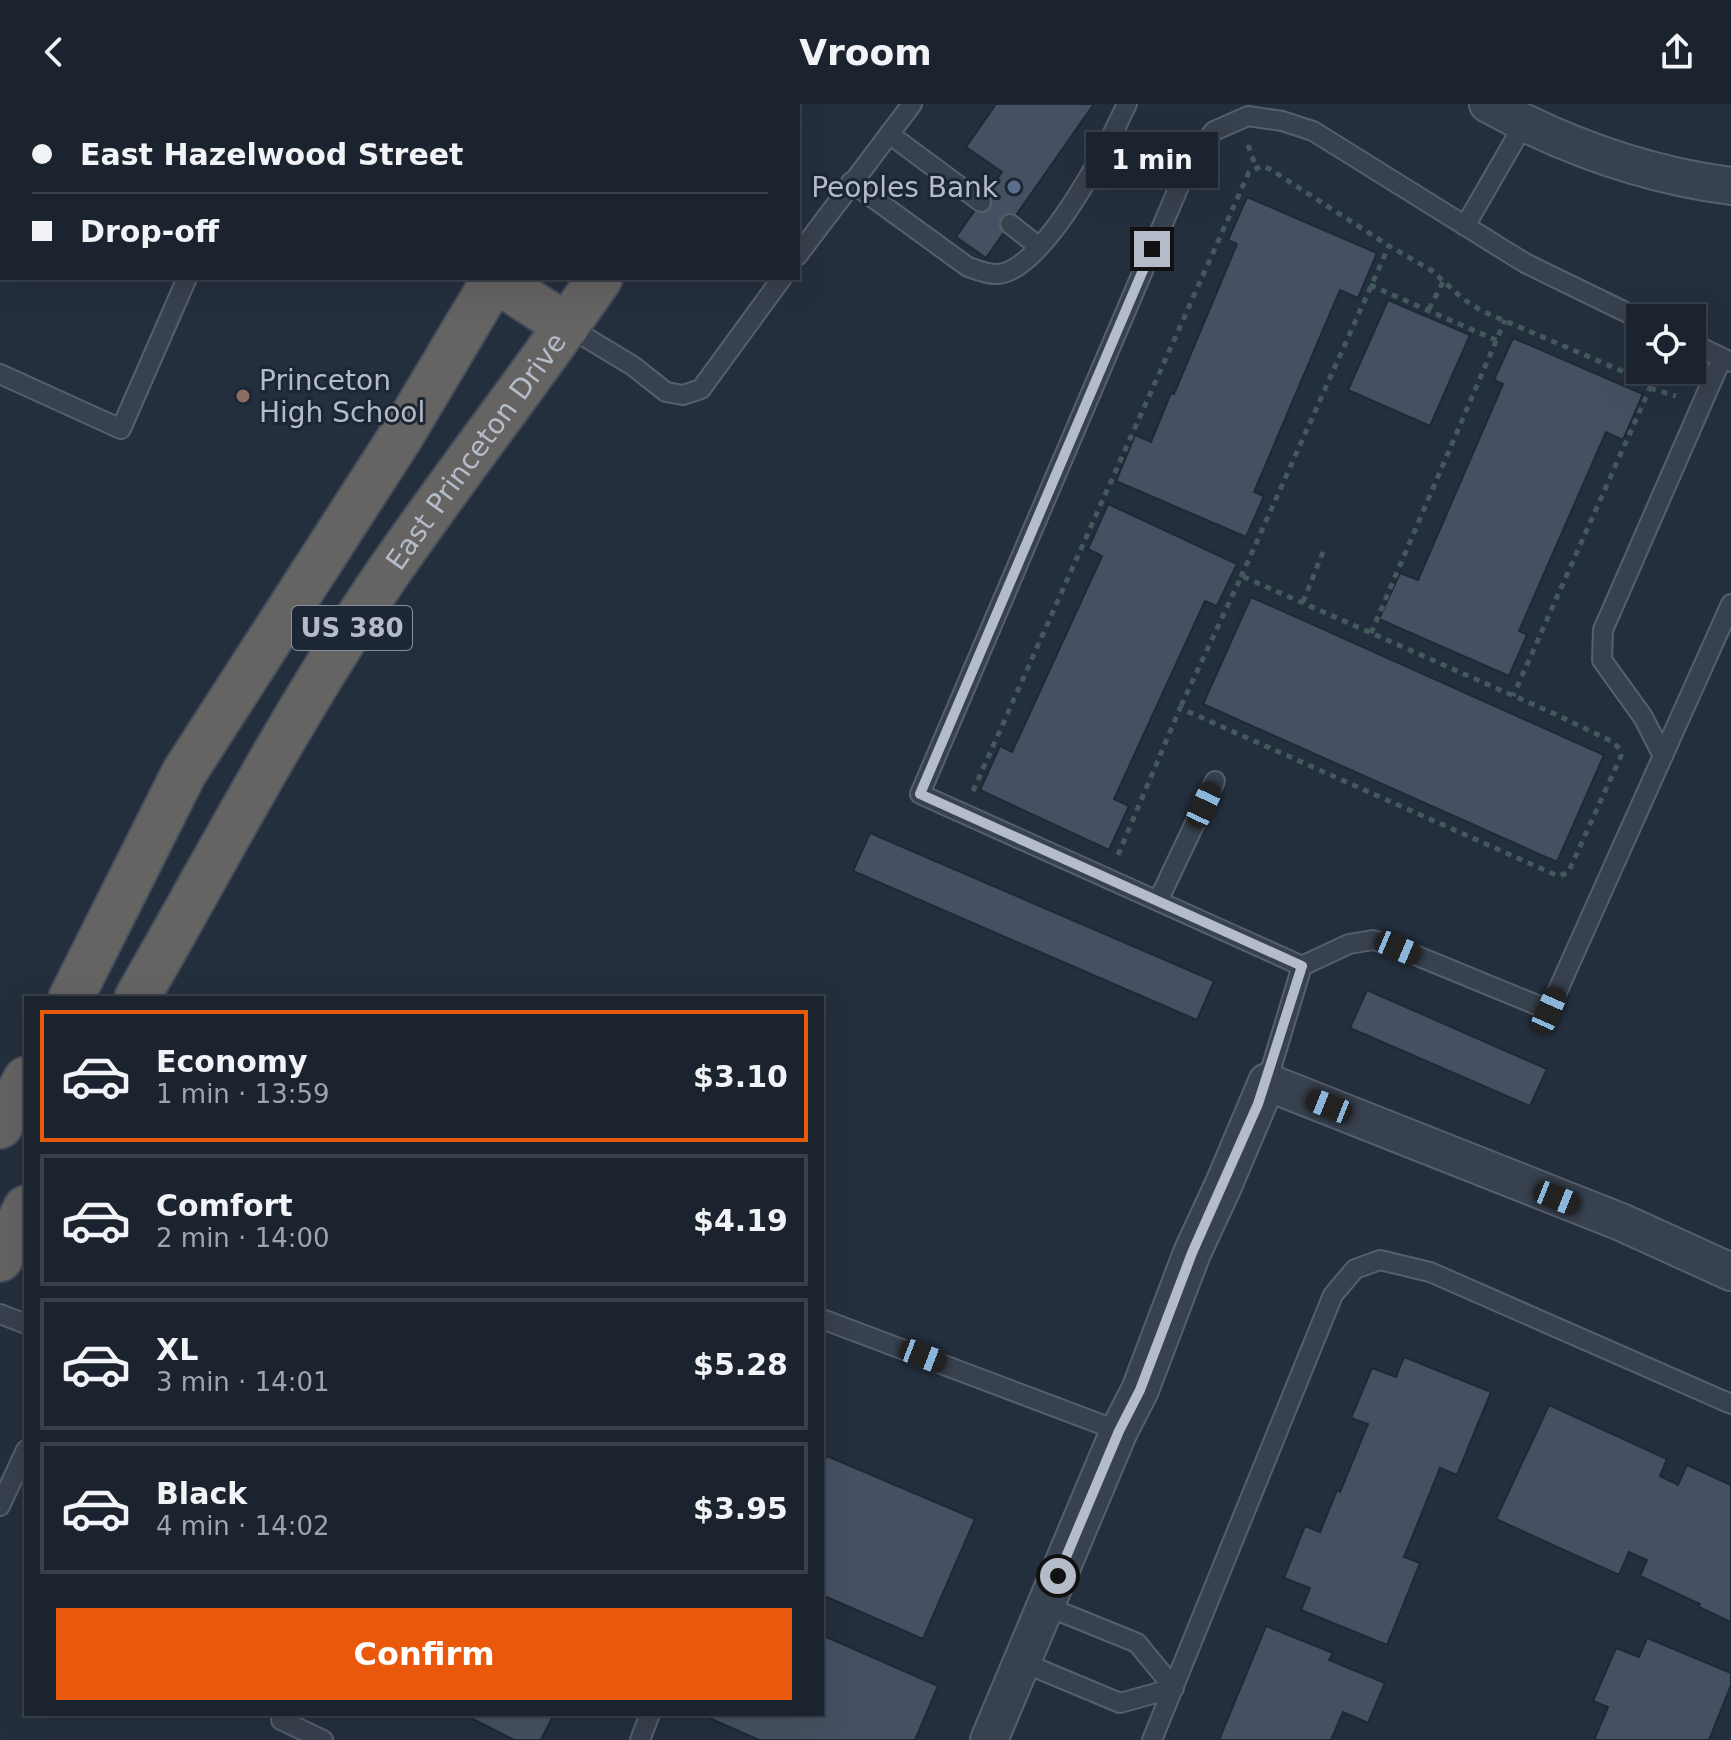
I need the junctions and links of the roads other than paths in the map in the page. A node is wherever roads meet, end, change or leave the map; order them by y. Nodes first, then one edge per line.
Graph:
1 (912, 104) edge
2 (1127, 104) edge
3 (1488, 104) edge
4 (1524, 124) junction
5 (889, 134) junction
6 (851, 182) junction
7 (1731, 186) edge
8 (981, 202) dead end
9 (1010, 224) dead end
10 (1465, 226) junction
11 (1038, 246) junction
12 (800, 252) edge
13 (186, 280) edge
14 (493, 280) edge
15 (497, 280) edge
16 (599, 280) edge
17 (781, 280) edge
18 (1626, 312) edge
19 (567, 326) junction
20 (1706, 350) edge
21 (1726, 360) edge
22 (0, 374) edge
23 (1731, 604) edge
24 (1663, 756) junction
25 (1215, 781) dead end
26 (1158, 901) junction
27 (1302, 966) junction
28 (72, 996) edge
29 (138, 996) edge
30 (1267, 1082) junction
31 (24, 1083) edge
32 (0, 1126) edge
33 (1731, 1272) edge
34 (0, 1314) edge
35 (824, 1320) edge
36 (24, 1323) edge
37 (1731, 1404) edge
38 (1119, 1431) junction
39 (24, 1454) edge
40 (0, 1506) edge
41 (1046, 1606) junction
42 (1022, 1662) junction
43 (1174, 1688) junction
44 (284, 1716) edge
45 (649, 1716) edge
46 (323, 1740) edge
47 (640, 1740) edge
48 (989, 1740) edge
49 (1152, 1740) edge

1 - 5 lane
2 - 11 lane
3 - 4 street
4 - 7 street
4 - 10 lane
5 - 6 lane
5 - 8 lane
6 - 11 lane
6 - 12 lane
9 - 11 lane
10 - 18 lane
10 - 26 lane
13 - 22 lane
14 - 28 highway, US 380
15 - 19 highway
16 - 19 highway, East Princeton Drive / US 380
17 - 19 lane
19 - 29 highway, East Princeton Drive / US 380
20 - 21 lane
21 - 24 lane
23 - 24 lane
24 - 27 lane
25 - 26 lane
26 - 27 lane
27 - 30 lane
30 - 33 street
30 - 38 street
31 - 32 highway
34 - 36 lane
35 - 38 lane
37 - 43 lane
38 - 41 street
39 - 40 lane
41 - 42 street
41 - 43 lane
42 - 43 lane
42 - 48 street
43 - 49 lane
44 - 46 lane
45 - 47 lane

